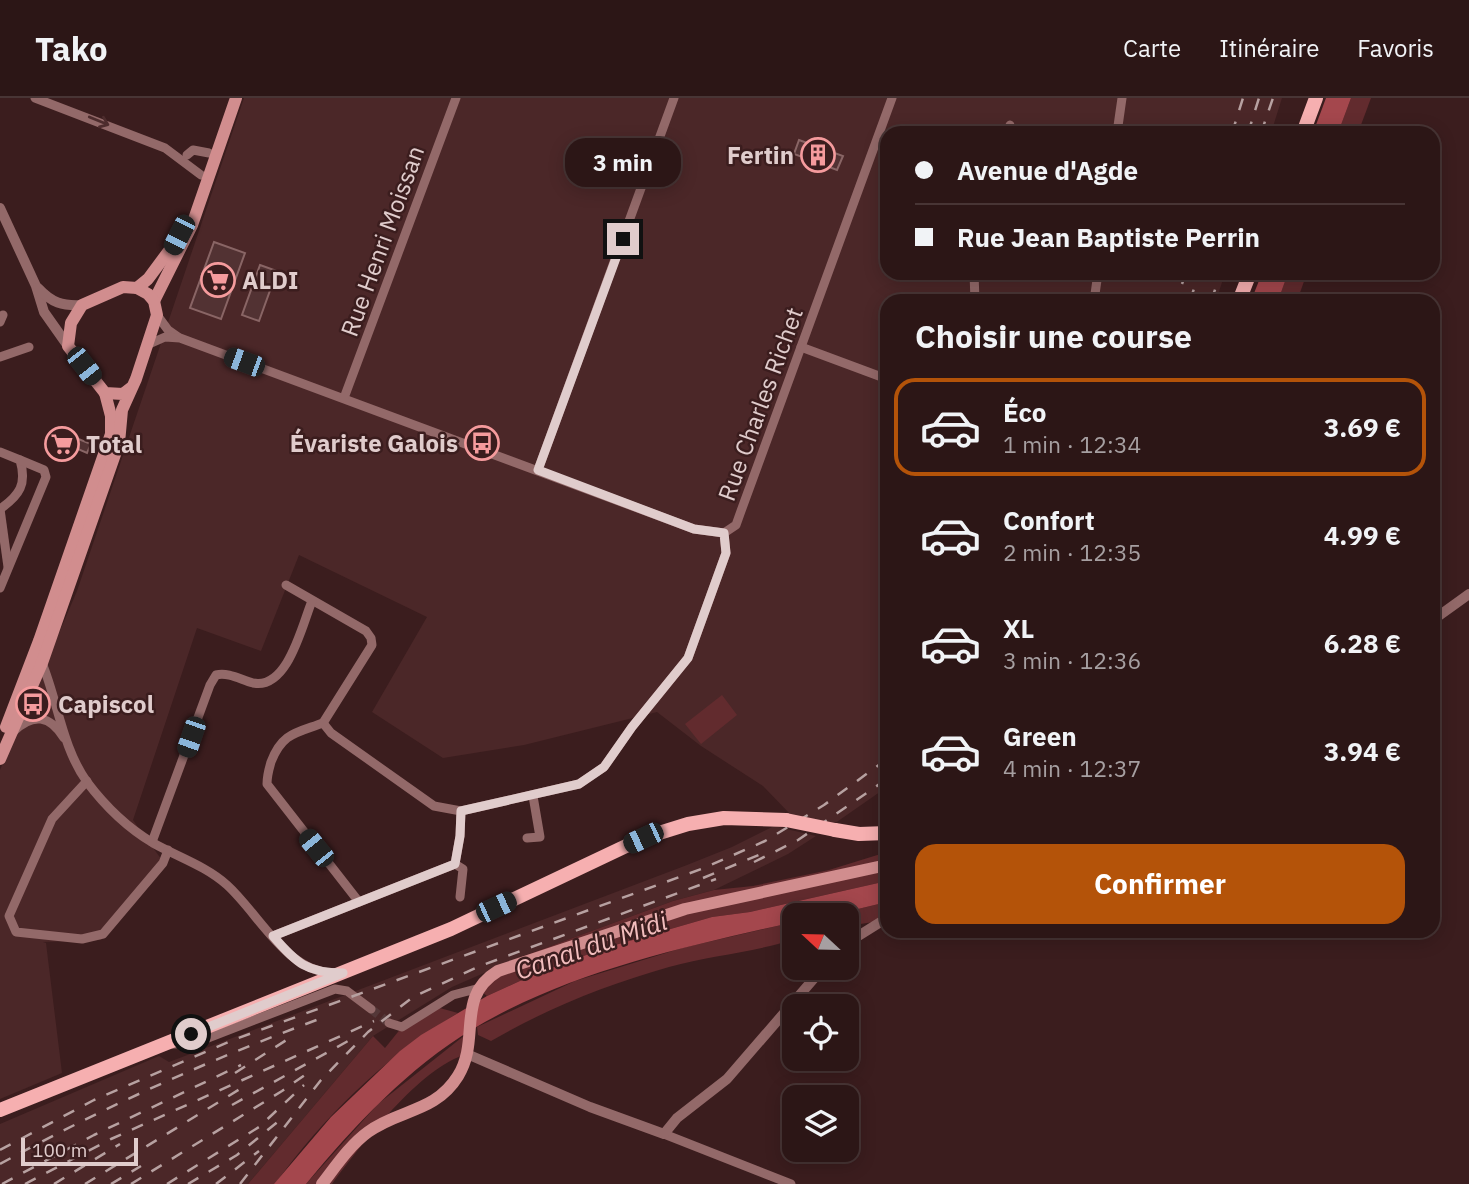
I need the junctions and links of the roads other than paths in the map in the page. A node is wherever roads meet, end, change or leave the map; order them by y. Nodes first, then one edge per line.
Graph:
1 (35, 98) edge
2 (228, 98) edge
3 (236, 98) edge
4 (456, 98) edge
5 (674, 98) edge
6 (892, 98) edge
7 (1122, 98) edge
8 (1316, 98) edge
9 (882, 126) edge
10 (1118, 126) edge
11 (1306, 126) edge
12 (880, 131) edge
13 (209, 153) junction
14 (187, 155) dead end
15 (201, 175) junction
16 (0, 208) edge
17 (36, 286) junction
18 (137, 288) junction
19 (154, 302) junction
20 (82, 305) junction
21 (157, 315) junction
22 (180, 338) junction
23 (147, 345) junction
24 (68, 346) junction
25 (29, 347) dead end
26 (802, 347) junction
27 (0, 357) edge
28 (880, 376) edge
29 (132, 387) junction
30 (105, 393) junction
31 (344, 398) junction
32 (0, 452) edge
33 (20, 460) junction
34 (538, 470) junction
35 (0, 509) edge
36 (724, 533) junction
37 (8, 567) junction
38 (0, 574) edge
39 (286, 584) dead end
40 (0, 588) edge
41 (1469, 594) edge
42 (312, 601) junction
43 (1440, 615) edge
44 (39, 641) junction
45 (42, 663) junction
46 (53, 697) junction
47 (22, 718) junction
48 (41, 718) junction
49 (323, 723) junction
50 (5, 738) edge
51 (69, 746) junction
52 (0, 759) edge
53 (87, 781) junction
54 (533, 796) junction
55 (461, 811) junction
56 (880, 833) edge
57 (527, 838) dead end
58 (152, 842) junction
59 (168, 850) junction
60 (455, 864) junction
61 (880, 867) edge
62 (460, 897) dead end
63 (359, 902) junction
64 (880, 922) edge
65 (273, 936) junction
66 (859, 936) edge
67 (343, 973) junction
68 (813, 980) edge
69 (475, 994) junction
70 (371, 1009) tunnel mouth
71 (389, 1023) dead end
72 (165, 1044) junction
73 (468, 1049) junction
74 (0, 1110) edge
75 (664, 1134) junction
76 (322, 1184) edge
77 (791, 1184) edge

1 -> 15 street
2 - 13 main road
3 - 19 main road
4 - 31 street, Rue Henri Moissan
5 - 34 street
6 - 9 street, Rue Charles Richet
7 - 10 street
8 - 11 main road
12 - 26 street, Rue Charles Richet
13 - 14 street
13 - 15 main road
15 - 18 main road
16 - 17 street
17 - 20 street
17 - 24 street
18 - 19 main road
18 - 20 main road
19 - 21 main road
20 - 24 main road
21 - 22 street
21 - 23 main road
22 - 23 street
22 - 31 street
23 - 29 main road
24 - 30 main road
25 - 27 street
26 - 28 street
26 - 36 street, Rue Charles Richet
29 - 30 main road
29 - 45 main road
30 - 44 main road
31 - 34 street
32 - 33 street
33 - 35 street
33 - 37 street
34 - 36 street
35 - 37 street
36 - 54 street, Rue Charles Richet
37 - 38 street
37 - 40 street
39 - 42 street
41 - 43 street
42 - 49 street
42 - 58 street
44 - 47 street
44 - 50 main road
45 - 46 street
45 - 47 main road
46 - 48 street
46 - 51 street
47 - 48 street
47 - 50 main road
48 - 51 street
49 - 55 street
49 - 63 street
50 - 52 main road
51 - 53 street
53 - 58 street
53 - 59 street
54 - 55 street, Rue Charles Richet
54 - 57 street
55 - 60 street
56 - 67 main road, bridge
58 - 59 street
59 - 65 street
60 - 62 street
60 - 63 street
61 - 69 main road
63 - 65 street
64 - 66 street
65 - 67 street
67 - 72 main road
68 - 75 street
69 - 71 street
69 - 73 main road
70 - 72 street
72 - 74 main road
73 - 75 street
73 - 76 main road
75 - 77 street

